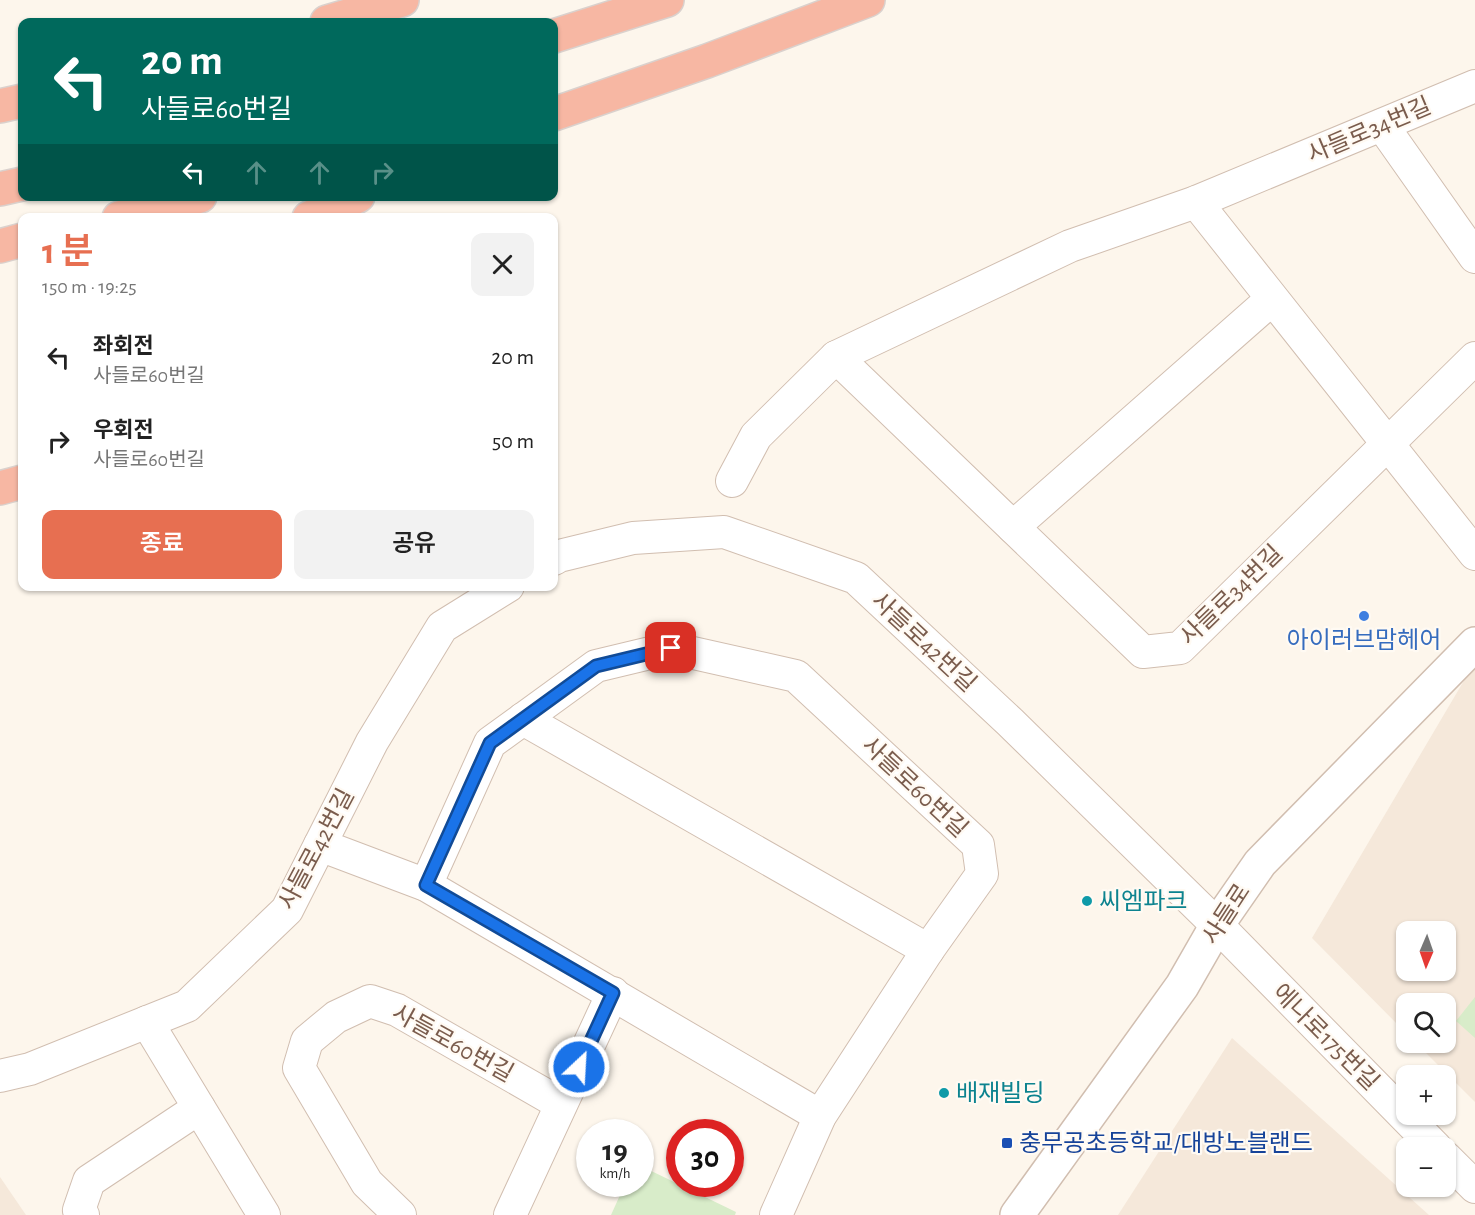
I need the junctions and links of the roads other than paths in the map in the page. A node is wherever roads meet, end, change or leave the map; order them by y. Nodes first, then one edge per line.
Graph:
1 (402, 0) edge
2 (666, 0) edge
3 (861, 0) edge
4 (868, 0) edge
5 (341, 18) edge
6 (558, 35) edge
7 (1475, 86) edge
8 (558, 95) edge
9 (18, 102) edge
10 (0, 106) edge
11 (558, 113) edge
12 (1382, 125) junction
13 (18, 185) edge
14 (0, 189) edge
15 (182, 201) edge
16 (347, 201) edge
17 (1196, 202) junction
18 (137, 213) edge
19 (320, 213) edge
20 (18, 241) edge
21 (0, 246) edge
22 (1475, 257) edge
23 (1272, 299) junction
24 (836, 357) junction
25 (1475, 358) edge
26 (1387, 443) junction
27 (732, 481) dead end
28 (18, 483) edge
29 (0, 488) edge
30 (1013, 527) junction
31 (1475, 554) edge
32 (558, 557) edge
33 (500, 591) edge
34 (1475, 645) edge
35 (523, 720) junction
36 (320, 845) junction
37 (426, 885) junction
38 (1217, 925) junction
39 (928, 950) junction
40 (613, 993) junction
41 (147, 1022) junction
42 (0, 1076) edge
43 (561, 1104) junction
44 (199, 1108) junction
45 (820, 1116) junction
46 (1425, 1137) edge
47 (1456, 1168) edge
48 (1475, 1187) edge
49 (82, 1215) edge
50 (264, 1215) edge
51 (400, 1215) edge
52 (510, 1215) edge
53 (776, 1215) edge
54 (1017, 1215) edge

1 - 5 highway
2 - 6 highway
3 - 8 highway
4 - 11 highway
7 - 12 street, 사들로34번길
9 - 10 highway
12 - 17 street, 사들로34번길
12 - 22 street
13 - 14 highway
15 - 18 highway
16 - 19 highway
17 - 23 street
17 - 24 street, 사들로34번길
20 - 21 highway
23 - 26 street
23 - 30 street
24 - 27 street, 사들로34번길
24 - 30 street, 사들로34번길
25 - 26 street, 사들로34번길
26 - 30 street, 사들로34번길
26 - 31 street
28 - 29 highway
32 - 38 street, 사들로42번길
33 - 36 street, 사들로42번길
34 - 38 street, 사들로
35 - 37 street, 사들로60번길
35 - 39 street
35 - 39 street, 사들로60번길
36 - 37 street
36 - 41 street, 사들로42번길
37 - 40 street
38 - 46 street, 에나로175번길
38 - 54 street, 사들로
39 - 45 street, 사들로60번길
40 - 43 street
40 - 45 street
41 - 42 street, 사들로42번길
41 - 44 street
43 - 51 street, 사들로60번길
43 - 52 street
44 - 49 street
44 - 50 street
45 - 53 street
47 - 48 street

